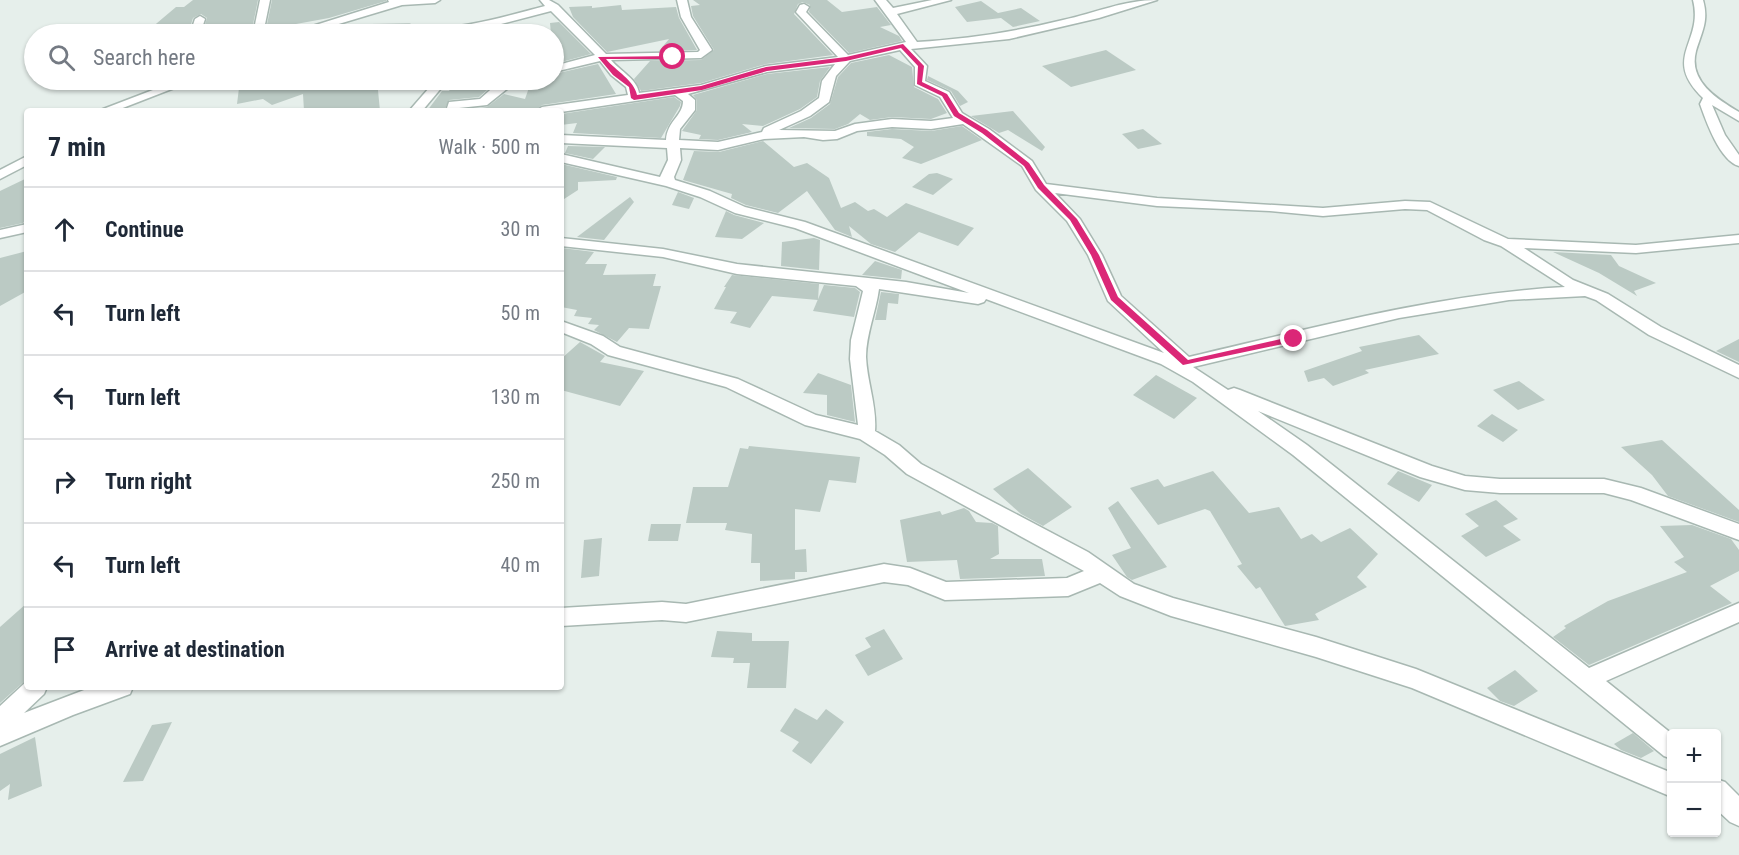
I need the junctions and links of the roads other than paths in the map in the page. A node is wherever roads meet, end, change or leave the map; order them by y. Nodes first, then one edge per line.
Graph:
1 (265, 0) edge
2 (435, 0) edge
3 (543, 0) edge
4 (682, 0) edge
5 (816, 0) edge
6 (880, 0) edge
7 (946, 0) edge
8 (1152, 0) edge
9 (1698, 0) edge
10 (395, 1) edge
11 (554, 7) junction
12 (891, 12) junction
13 (200, 19) dead end
14 (198, 24) edge
15 (260, 24) edge
16 (328, 24) edge
17 (483, 24) edge
18 (908, 46) junction
19 (601, 57) junction
20 (846, 59) junction
21 (564, 67) edge
22 (162, 90) edge
23 (434, 90) edge
24 (495, 90) edge
25 (677, 92) junction
26 (1709, 97) junction
27 (634, 98) junction
28 (112, 108) edge
29 (419, 108) edge
30 (452, 108) edge
31 (563, 108) edge
32 (1739, 117) edge
33 (965, 120) junction
34 (764, 135) junction
35 (564, 139) edge
36 (671, 143) junction
37 (564, 160) edge
38 (24, 162) edge
39 (1739, 162) edge
40 (0, 175) edge
41 (669, 183) junction
42 (1041, 187) junction
43 (24, 229) edge
44 (0, 234) edge
45 (1739, 239) edge
46 (564, 242) edge
47 (1506, 243) junction
48 (861, 282) junction
49 (1588, 290) junction
50 (1036, 310) junction
51 (564, 327) edge
52 (1186, 363) junction
53 (1739, 372) edge
54 (1198, 378) junction
55 (866, 434) junction
56 (1739, 532) edge
57 (1102, 573) junction
58 (1739, 612) edge
59 (564, 617) edge
60 (1587, 680) junction
61 (33, 690) edge
62 (113, 690) edge
63 (0, 721) edge
64 (0, 735) edge
65 (1667, 745) edge
66 (1667, 783) edge
67 (1721, 796) edge
68 (1721, 807) edge
69 (1739, 814) edge

1 - 15 street
2 - 10 street
3 - 11 street
4 - 19 street
5 - 20 street
6 - 12 street
7 - 12 street
8 - 18 street
9 - 26 street
10 - 16 street
11 - 17 street
11 - 19 street
12 - 18 street
13 - 14 street
18 - 20 street
18 - 33 street
19 - 21 street
19 - 27 street
20 - 25 street
20 - 34 street
22 - 28 street
23 - 29 street
24 - 30 street
25 - 27 street
25 - 36 street
26 - 32 street
26 - 39 street
27 - 31 street
33 - 34 street
33 - 42 street
34 - 36 street
35 - 36 street
36 - 41 street
37 - 41 street
38 - 40 street
41 - 50 street
42 - 47 street
42 - 52 street
43 - 44 street
45 - 47 street
46 - 48 street
47 - 49 street
48 - 50 street
48 - 55 street
49 - 52 street
49 - 53 street
50 - 54 street
51 - 55 street
52 - 54 street
54 - 56 street
54 - 60 street
55 - 57 street
57 - 59 street
57 - 66 street
58 - 60 street
60 - 65 street
61 - 63 street
62 - 64 street
67 - 69 street
68 - 69 street

